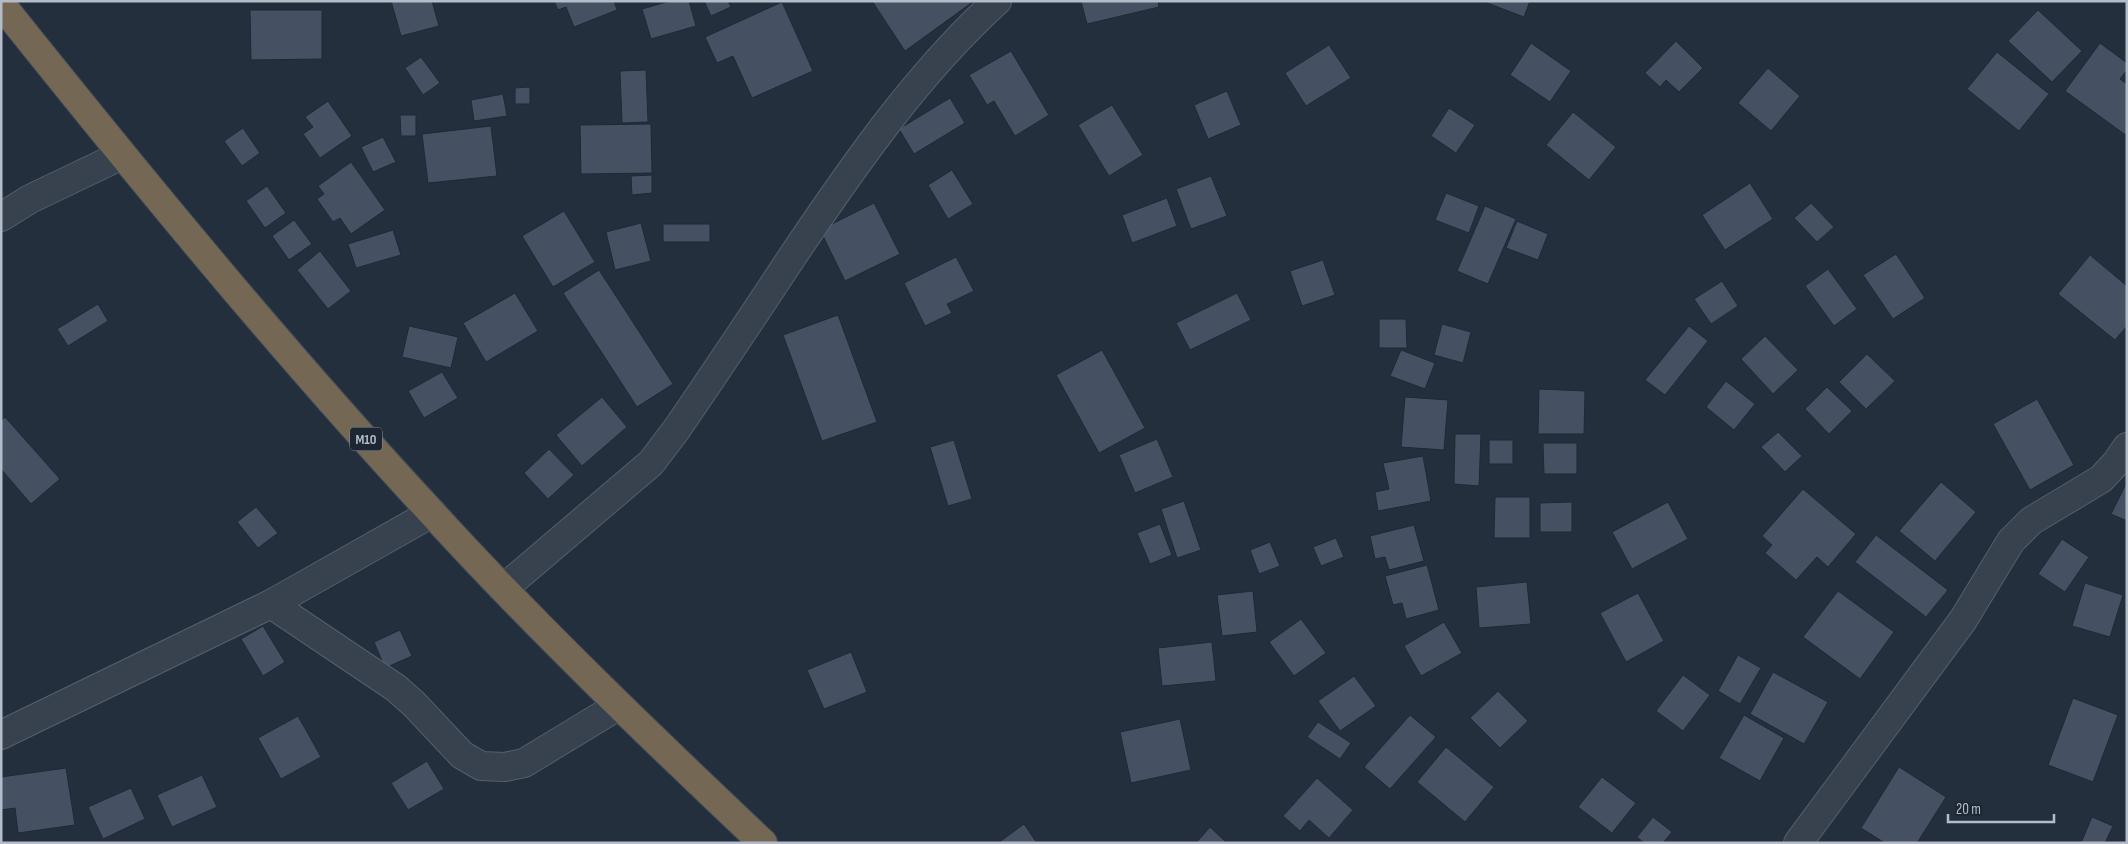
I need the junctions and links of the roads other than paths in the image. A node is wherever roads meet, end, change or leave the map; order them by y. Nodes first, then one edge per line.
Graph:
1 (997, 1) edge
2 (1, 4) edge
3 (122, 155) junction
4 (1, 218) edge
5 (2127, 447) edge
6 (432, 513) junction
7 (504, 588) junction
8 (271, 604) junction
9 (618, 706) junction
10 (1, 735) edge
11 (763, 843) edge
12 (1798, 843) edge

1 - 7 street
2 - 3 highway, M10
3 - 4 street
3 - 6 highway, M10
5 - 12 street
6 - 7 highway, M10
6 - 8 street
7 - 9 highway, M10
8 - 9 street
8 - 10 street
9 - 11 highway, M10

